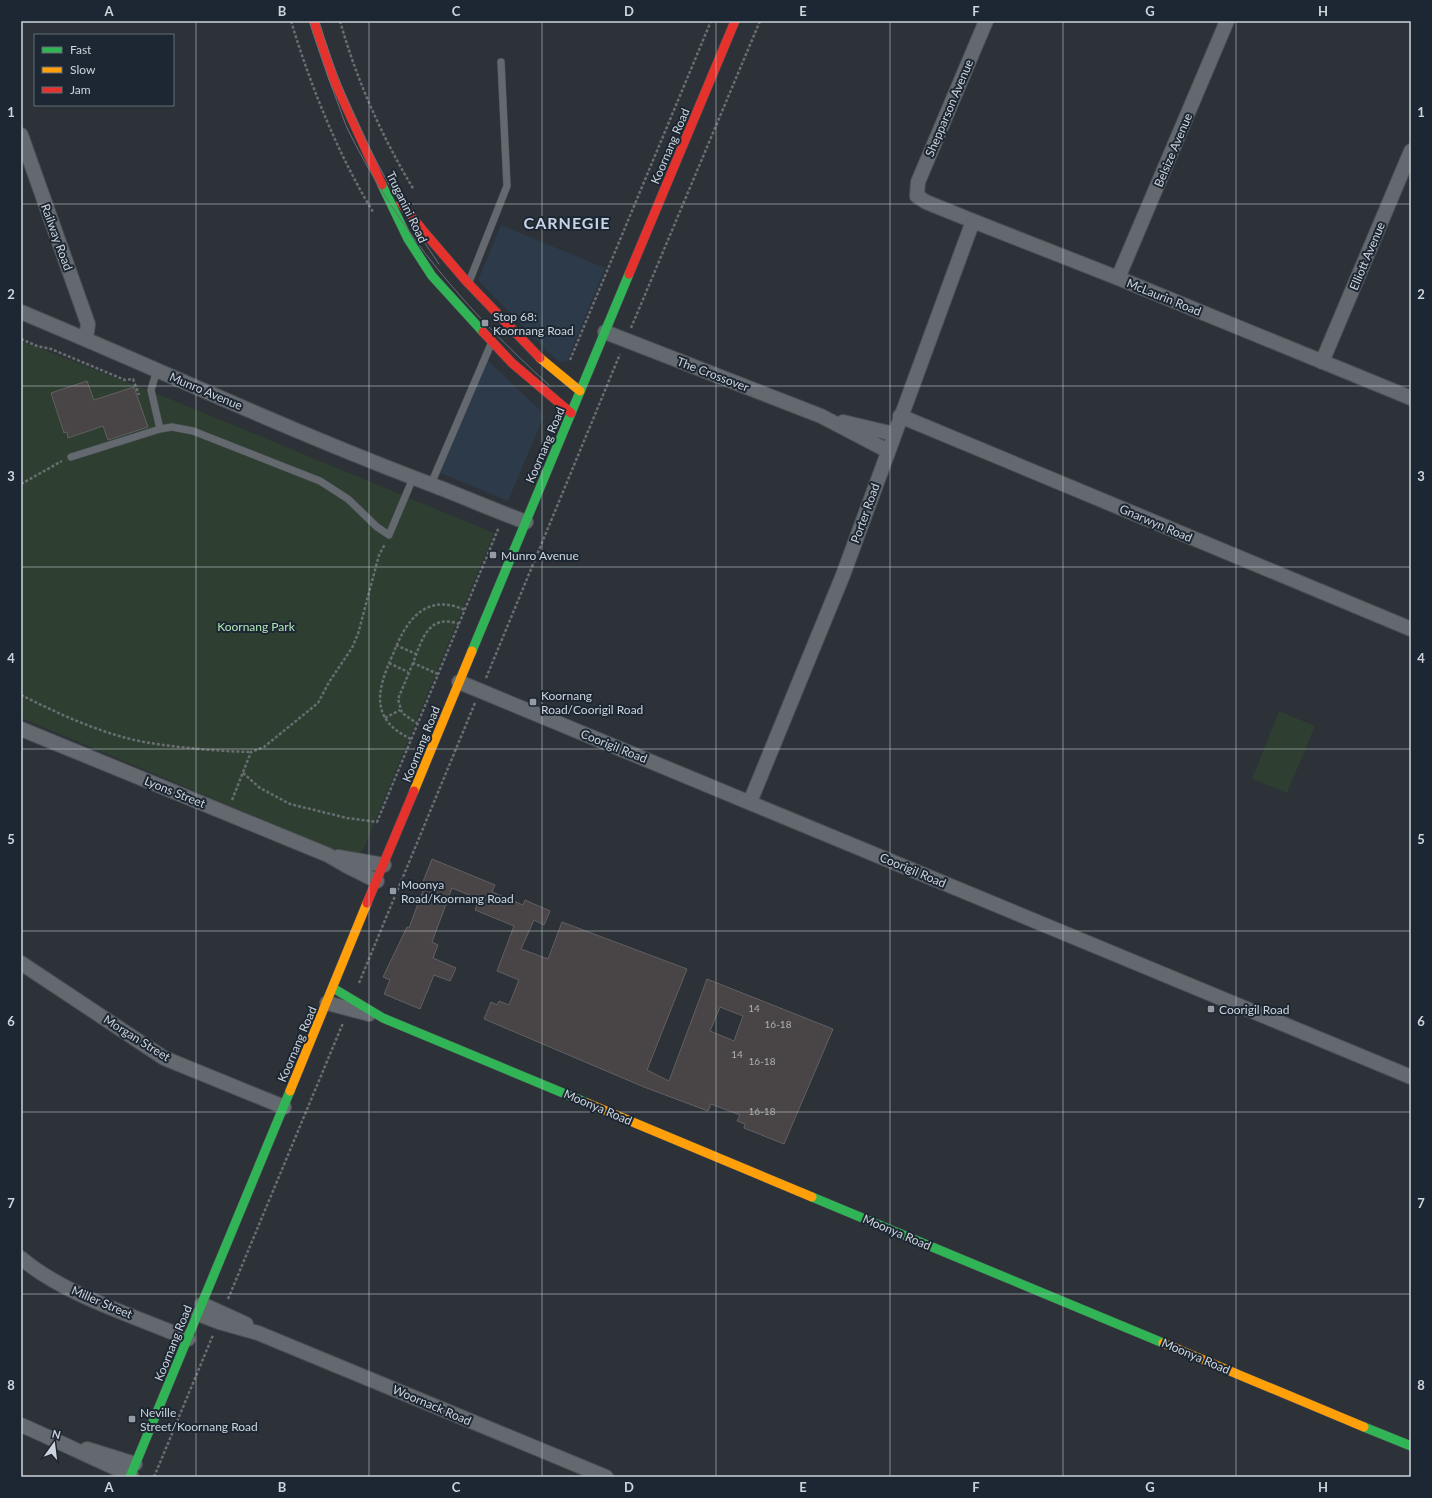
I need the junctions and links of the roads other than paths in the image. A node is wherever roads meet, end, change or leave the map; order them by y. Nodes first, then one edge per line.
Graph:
1 (314, 21) edge
2 (735, 21) edge
3 (986, 21) edge
4 (1227, 21) edge
5 (501, 62) dead end
6 (21, 135) edge
7 (1411, 151) edge
8 (374, 166) junction
9 (917, 196) joint
10 (973, 221) junction
11 (1118, 278) junction
12 (468, 284) junction
13 (21, 312) edge
14 (605, 332) junction
15 (86, 339) junction
16 (492, 342) junction
17 (1322, 362) junction
18 (157, 370) junction
19 (580, 391) junction
20 (1411, 398) edge
21 (571, 413) junction
22 (821, 416) junction
23 (900, 416) junction
24 (160, 429) junction
25 (894, 434) junction
26 (888, 451) junction
27 (71, 457) road end
28 (413, 478) junction
29 (431, 484) junction
30 (526, 522) junction
31 (1411, 629) edge
32 (460, 682) junction
33 (21, 730) edge
34 (750, 802) junction
35 (328, 855) junction
36 (384, 865) junction
37 (377, 881) junction
38 (21, 963) edge
39 (333, 988) junction
40 (327, 1003) junction
41 (350, 1004) junction
42 (383, 1018) joint
43 (1411, 1077) edge
44 (284, 1107) junction
45 (21, 1258) edge
46 (200, 1309) junction
47 (188, 1339) junction
48 (21, 1425) edge
49 (1411, 1446) edge
50 (132, 1472) edge
51 (606, 1477) edge

1 - 8 street, Truganini Road
2 - 14 street, Koornang Road
3 - 9 street, Shepparson Avenue
4 - 11 street, Belsize Avenue
5 - 12 lane
6 - 15 street, Railway Road
7 - 17 street, Elliott Avenue
8 - 12 street, Truganini Road
8 - 16 street, Truganini Road
9 - 10 street, McLaurin Road
10 - 11 street, McLaurin Road
10 - 23 street, Porter Road
11 - 17 street, McLaurin Road
12 - 19 street, Truganini Road
13 - 15 street, Munro Avenue
14 - 19 street, Koornang Road
14 - 22 street, The Crossover
15 - 18 street, Munro Avenue
16 - 21 street, Truganini Road
16 - 29 lane
17 - 20 street, McLaurin Road
18 - 24 lane
18 - 28 street, Munro Avenue
19 - 21 street, Koornang Road
21 - 30 street, Koornang Road
22 - 25 street, The Crossover
22 - 26 street, The Crossover
23 - 25 street, Porter Road
23 - 31 street, Gnarwyn Road
24 - 27 lane
24 - 28 lane
25 - 26 street, Porter Road
26 - 34 street, Porter Road
28 - 29 street, Munro Avenue
29 - 30 street, Munro Avenue
30 - 32 street, Koornang Road
32 - 34 street, Coorigil Road
32 - 36 street, Koornang Road
33 - 35 street, Lyons Street
34 - 43 street, Coorigil Road
35 - 36 street, Lyons Street
35 - 37 street, Lyons Street
36 - 37 street, Koornang Road
37 - 39 street, Koornang Road
38 - 44 street, Morgan Street
39 - 40 street, Koornang Road
39 - 41 street, Moonya Road
40 - 41 street, Moonya Road
40 - 44 street, Koornang Road
41 - 42 street, Moonya Road
42 - 49 street, Moonya Road
44 - 46 street, Koornang Road
45 - 47 street, Miller Street
46 - 47 street, Koornang Road
46 - 51 street, Woornack Road
47 - 50 street, Koornang Road
48 - 50 street

